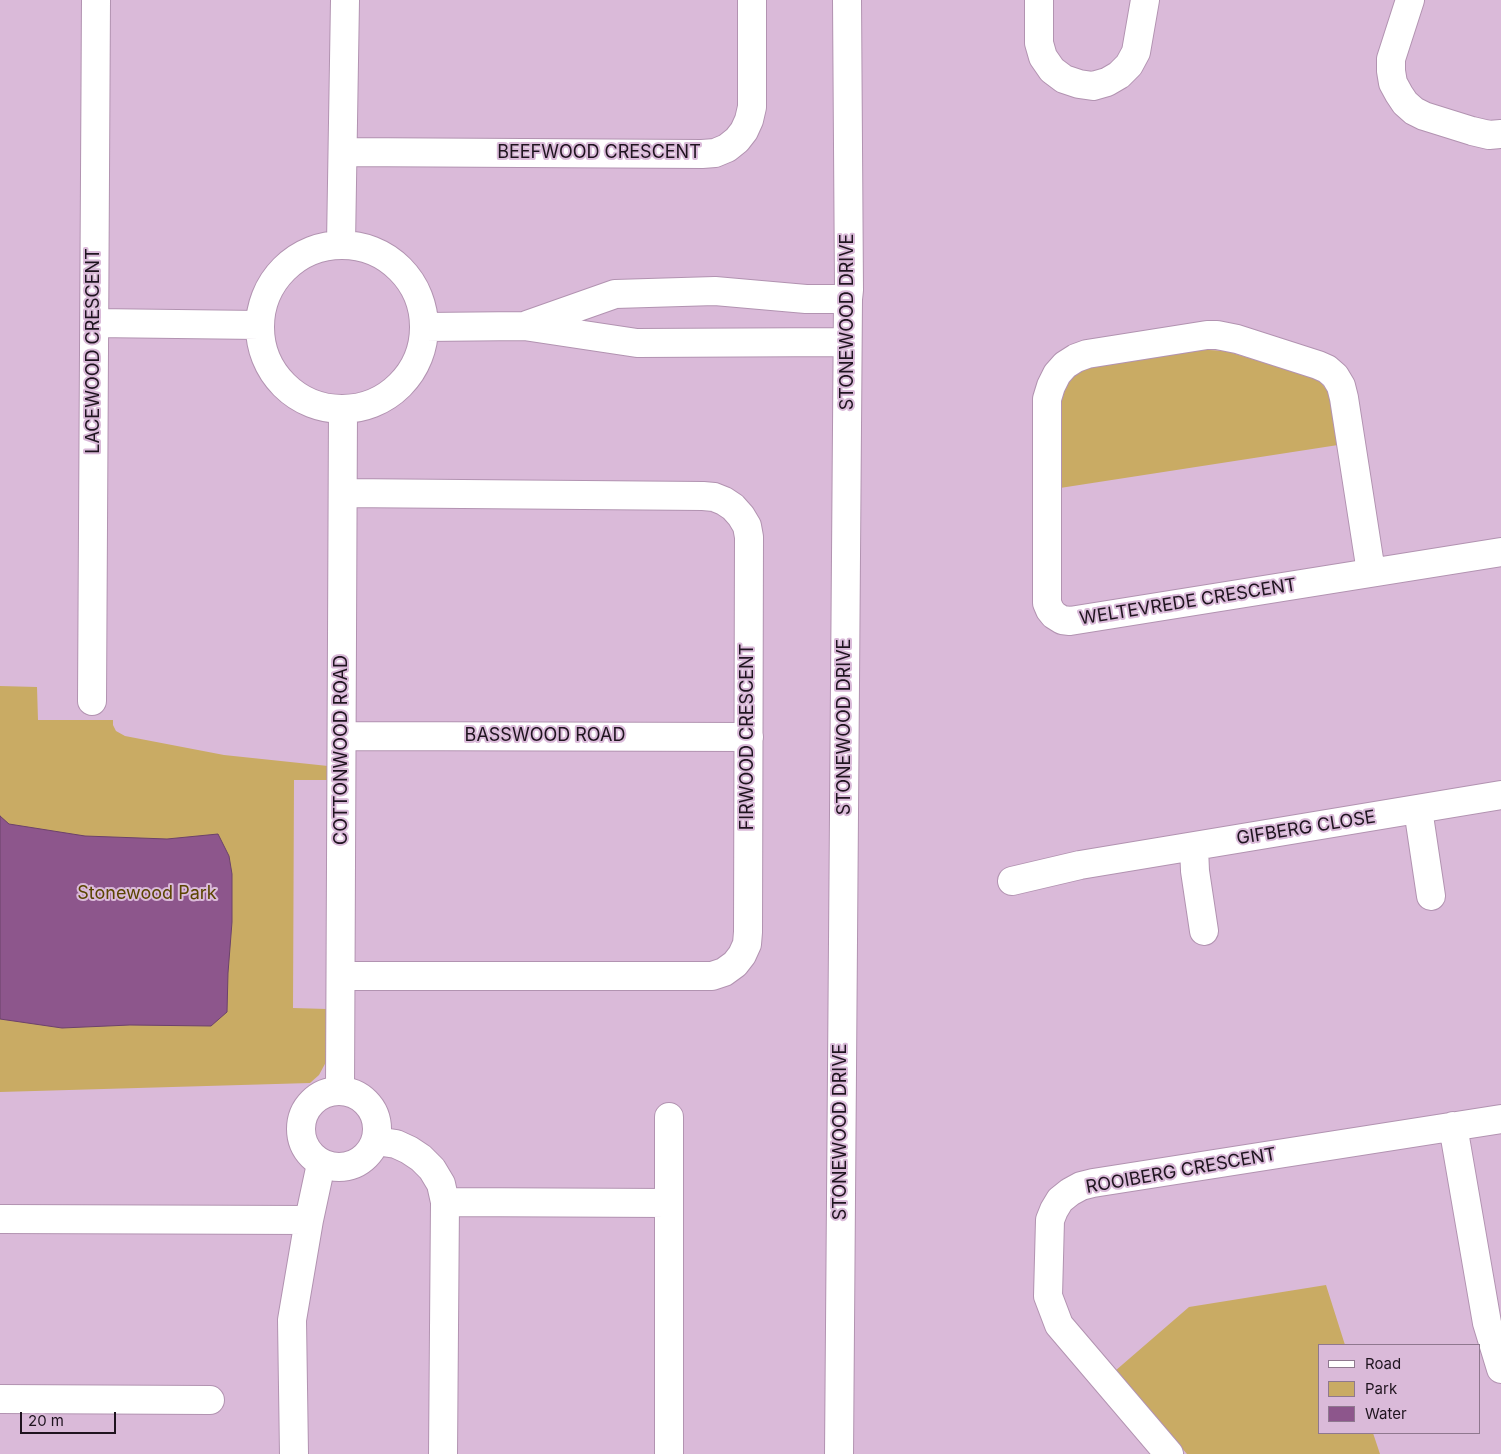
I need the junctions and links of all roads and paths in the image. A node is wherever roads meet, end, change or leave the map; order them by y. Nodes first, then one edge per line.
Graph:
1 (96, 0) edge
2 (345, 0) edge
3 (752, 0) edge
4 (848, 0) edge
5 (1039, 0) edge
6 (1145, 0) edge
7 (1410, 0) edge
8 (1501, 134) edge
9 (343, 152) junction
10 (341, 244) junction
11 (848, 299) junction
12 (95, 323) junction
13 (259, 325) junction
14 (524, 326) junction
15 (425, 327) junction
16 (847, 342) junction
17 (343, 410) junction
18 (342, 493) junction
19 (1501, 552) edge
20 (1371, 572) junction
21 (92, 701) dead end
22 (342, 736) junction
23 (748, 737) junction
24 (1501, 795) edge
25 (1418, 809) junction
26 (1194, 847) junction
27 (1012, 881) dead end
28 (1431, 896) dead end
29 (1204, 930) dead end
30 (340, 976) junction
31 (340, 1090) junction
32 (669, 1117) dead end
33 (1501, 1119) edge
34 (1452, 1126) junction
35 (376, 1141) junction
36 (321, 1164) junction
37 (445, 1202) junction
38 (669, 1202) junction
39 (0, 1219) edge
40 (309, 1220) junction
41 (1501, 1368) edge
42 (0, 1399) edge
43 (210, 1400) dead end
44 (294, 1454) edge
45 (443, 1454) edge
46 (669, 1454) edge
47 (839, 1454) edge
48 (1169, 1454) edge

1 - 12 street, LACEWOOD CRESCENT
2 - 9 street
3 - 9 street, BEEFWOOD CRESCENT
4 - 11 street, STONEWOOD DRIVE
5 - 6 street
7 - 8 street
9 - 10 street
10 - 13 street
10 - 15 street
11 - 14 street
11 - 16 street, STONEWOOD DRIVE
12 - 13 street
12 - 21 street, LACEWOOD CRESCENT
13 - 17 street
14 - 15 street
14 - 16 street
15 - 17 street
16 - 47 street, STONEWOOD DRIVE
17 - 18 street, COTTONWOOD ROAD
18 - 22 street, COTTONWOOD ROAD
18 - 23 street, FIRWOOD CRESCENT
19 - 20 street, WELTEVREDE CRESCENT
20 - 20 street, WELTEVREDE CRESCENT
22 - 23 street, BASSWOOD ROAD
22 - 30 street, COTTONWOOD ROAD
23 - 30 street, FIRWOOD CRESCENT
24 - 25 street, GIFBERG CLOSE
25 - 26 street, GIFBERG CLOSE
25 - 28 street
26 - 27 street, GIFBERG CLOSE
26 - 29 street
30 - 31 street, COTTONWOOD ROAD
31 - 35 street
31 - 36 street
32 - 38 street
33 - 34 street, ROOIBERG CRESCENT
34 - 41 street
34 - 48 street, ROOIBERG CRESCENT
35 - 36 street
35 - 37 street
36 - 40 street
37 - 38 street
37 - 45 street
38 - 46 street
39 - 40 street
40 - 44 street
42 - 43 street

